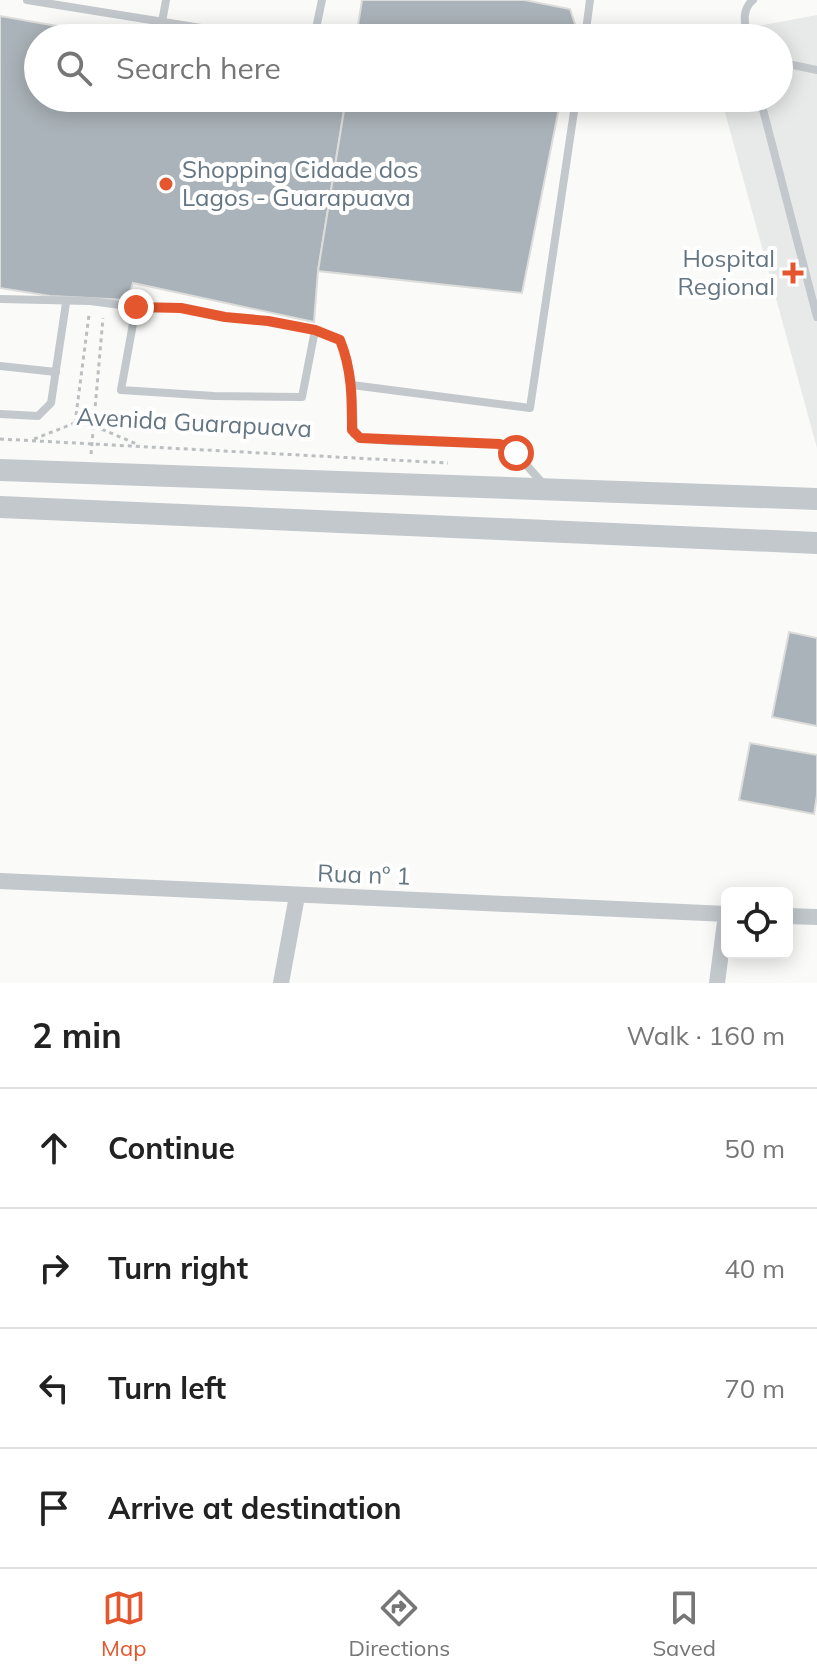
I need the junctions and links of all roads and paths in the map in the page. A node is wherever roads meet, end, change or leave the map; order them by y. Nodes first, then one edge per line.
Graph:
1 (27, 0) edge
2 (166, 0) edge
3 (322, 0) edge
4 (590, 0) edge
5 (753, 0) edge
6 (162, 22) junction
7 (175, 24) edge
8 (317, 24) edge
9 (587, 24) edge
10 (745, 24) edge
11 (793, 65) edge
12 (817, 70) edge
13 (574, 112) edge
14 (764, 112) edge
15 (813, 282) edge
16 (0, 299) edge
17 (90, 301) junction
18 (66, 303) junction
19 (105, 303) junction
20 (136, 307) junction
21 (817, 317) edge
22 (315, 330) junction
23 (0, 366) edge
24 (56, 372) junction
25 (352, 385) junction
26 (0, 414) edge
27 (75, 423) junction
28 (92, 425) junction
29 (0, 439) edge
30 (31, 440) junction
31 (91, 444) junction
32 (142, 446) junction
33 (454, 464) dead end
34 (0, 470) edge
35 (90, 474) junction
36 (547, 489) junction
37 (817, 499) edge
38 (0, 507) edge
39 (817, 543) edge
40 (0, 881) edge
41 (297, 896) junction
42 (721, 914) edge
43 (793, 916) edge
44 (817, 917) edge
45 (721, 955) edge
46 (281, 983) edge
47 (717, 983) edge

1 - 6 lane
2 - 6 lane
3 - 8 lane
4 - 9 lane
5 - 10 lane
6 - 7 lane
11 - 12 lane
13 - 25 lane
14 - 15 lane
15 - 21 lane
16 - 18 lane
17 - 18 lane
17 - 19 lane
17 - 27 path
18 - 24 lane
19 - 20 lane
19 - 28 path
20 - 22 lane
20 - 22 lane
22 - 25 lane
23 - 24 lane
24 - 26 lane
25 - 36 lane
27 - 28 path
27 - 30 path
28 - 31 path
28 - 32 path
29 - 30 path, Avenida Guarapuava
30 - 31 path, Avenida Guarapuava
31 - 32 path, Avenida Guarapuava
31 - 35 path
32 - 33 path, Avenida Guarapuava
34 - 35 street
35 - 36 street
36 - 37 street
38 - 39 street
40 - 41 street, Rua nº 1
41 - 42 street, Rua nº 1
41 - 46 street
43 - 44 street
45 - 47 street

